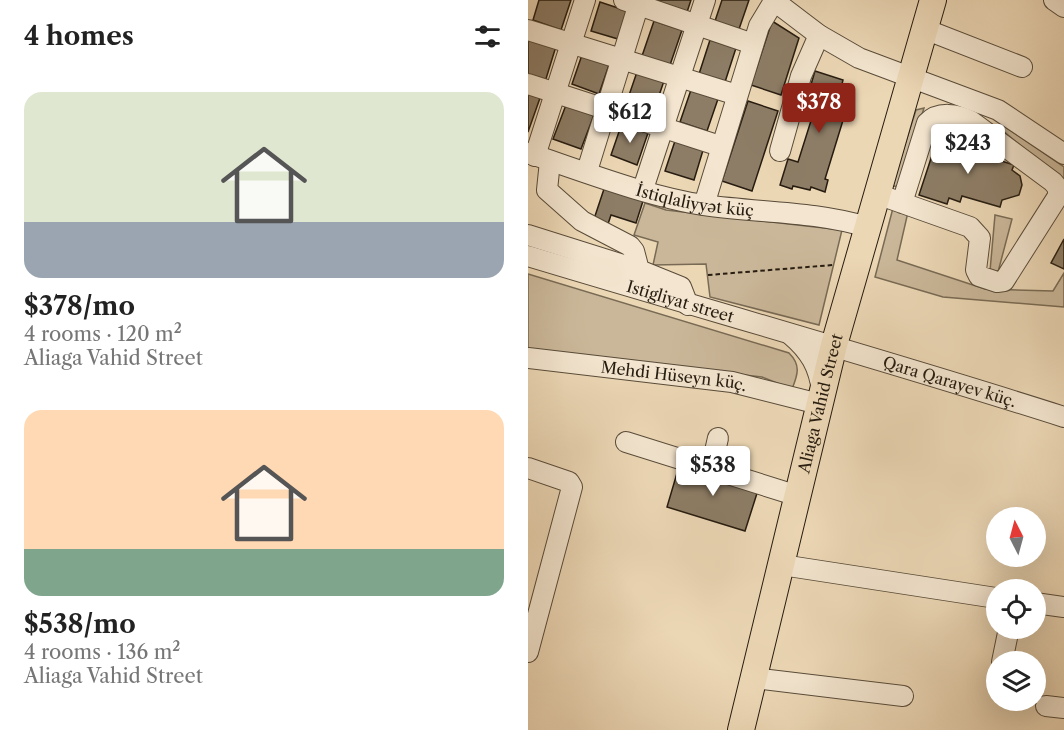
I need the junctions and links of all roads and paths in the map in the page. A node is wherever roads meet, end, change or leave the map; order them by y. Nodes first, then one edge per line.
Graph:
1 (585, 0) edge
2 (705, 0) edge
3 (773, 0) edge
4 (933, 0) edge
5 (1054, 0) edge
6 (634, 2) edge
7 (1064, 7) edge
8 (697, 25) junction
9 (528, 30) edge
10 (927, 30) junction
11 (819, 35) junction
12 (571, 43) junction
13 (753, 44) junction
14 (622, 57) junction
15 (1022, 67) dead end
16 (680, 75) junction
17 (912, 80) junction
18 (528, 84) edge
19 (956, 92) junction
20 (555, 93) junction
21 (737, 95) junction
22 (606, 109) junction
23 (951, 115) junction
24 (663, 128) junction
25 (720, 146) junction
26 (780, 151) dead end
27 (1064, 154) edge
28 (538, 156) edge
29 (587, 171) junction
30 (643, 189) junction
31 (877, 194) junction
32 (902, 203) junction
33 (704, 205) junction
34 (867, 227) junction
35 (528, 235) edge
36 (528, 256) edge
37 (833, 266) dead end
38 (639, 270) junction
39 (708, 274) dead end
40 (688, 305) junction
41 (789, 334) junction
42 (834, 345) junction
43 (528, 358) edge
44 (820, 398) junction
45 (1064, 417) edge
46 (718, 438) dead end
47 (626, 442) dead end
48 (528, 468) edge
49 (711, 469) junction
50 (798, 496) junction
51 (783, 565) junction
52 (986, 596) edge
53 (1046, 605) edge
54 (1064, 607) edge
55 (528, 652) edge
56 (754, 678) junction
57 (903, 696) dead end
58 (741, 730) edge

1 - 12 street
2 - 8 street
3 - 11 street
3 - 13 street
4 - 10 main road, Aliaga Vahid Street
5 - 7 street
6 - 8 street
6 - 14 street
8 - 13 street
8 - 16 street
9 - 12 street
10 - 15 street
10 - 17 main road, Aliaga Vahid Street
11 - 17 street
11 - 26 street
12 - 14 street
12 - 20 street
13 - 21 street
14 - 16 street
14 - 22 street
16 - 21 street
16 - 24 street
17 - 19 street
17 - 31 main road, Aliaga Vahid Street
18 - 20 street
19 - 23 street
19 - 27 street
20 - 22 street
20 - 28 street
21 - 25 street
22 - 24 street
22 - 29 street
23 - 32 street
23 - 32 street
24 - 25 street
24 - 30 street
25 - 33 street
28 - 29 street, İstiqlaliyyət küç
28 - 38 street
29 - 30 street, İstiqlaliyyət küç
30 - 33 street, İstiqlaliyyət küç
31 - 32 street
31 - 34 main road, Aliaga Vahid Street
33 - 34 street, İstiqlaliyyət küç
34 - 42 main road, Aliaga Vahid Street
35 - 38 street
36 - 40 street, Istigliyat street
37 - 39 path
38 - 40 street
40 - 41 street, Istigliyat street
41 - 42 street, Istigliyat street
41 - 44 street
42 - 44 main road, Aliaga Vahid Street
42 - 45 street, Qara Qarayev küç.
43 - 44 street, Mehdi Hüseyn küç.
44 - 50 main road, Aliaga Vahid Street
46 - 49 street
47 - 49 street
48 - 55 street
49 - 50 street
50 - 51 main road, Aliaga Vahid Street
51 - 52 street
51 - 56 main road, Aliaga Vahid Street
53 - 54 street
56 - 57 street
56 - 58 main road, Aliaga Vahid Street

